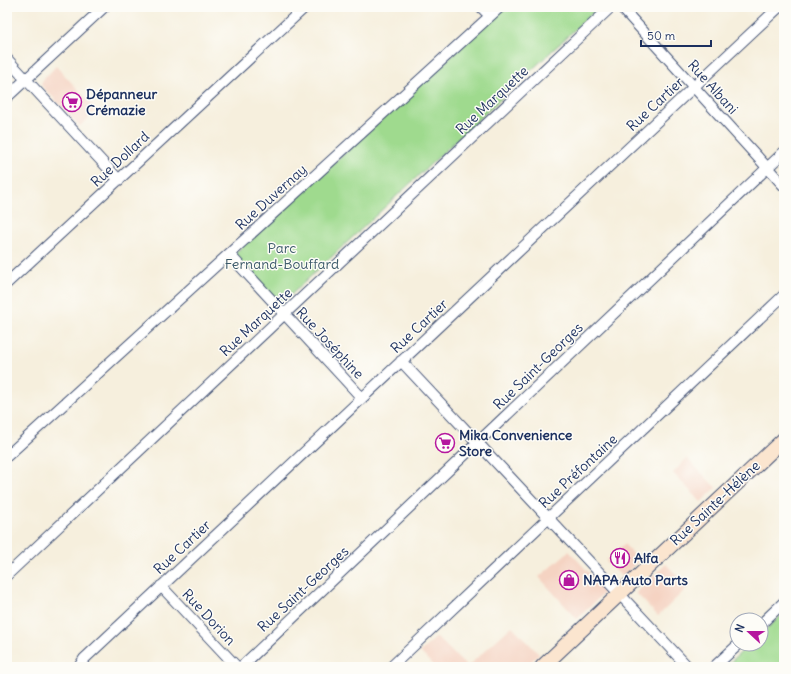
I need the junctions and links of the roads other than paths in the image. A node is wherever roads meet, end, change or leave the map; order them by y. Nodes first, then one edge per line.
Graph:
1 (104, 7) edge
2 (305, 7) edge
3 (481, 7) edge
4 (500, 7) edge
5 (611, 7) edge
6 (621, 7) edge
7 (779, 7) edge
8 (490, 16) junction
9 (7, 59) edge
10 (26, 80) junction
11 (694, 87) junction
12 (7, 97) edge
13 (784, 152) edge
14 (768, 168) junction
15 (118, 180) junction
16 (784, 186) edge
17 (229, 254) junction
18 (7, 283) edge
19 (784, 295) edge
20 (284, 315) junction
21 (401, 361) junction
22 (362, 398) junction
23 (784, 438) edge
24 (478, 443) junction
25 (7, 456) edge
26 (549, 518) junction
27 (7, 575) edge
28 (161, 586) junction
29 (619, 593) junction
30 (784, 602) edge
31 (769, 616) edge
32 (730, 652) edge
33 (79, 667) edge
34 (237, 667) edge
35 (241, 667) edge
36 (391, 667) edge
37 (542, 667) edge
38 (688, 667) edge
39 (714, 667) edge

1 - 10 street
2 - 15 street, Rue Dollard
3 - 8 street
4 - 8 street, Rue Duvernay
5 - 20 street, Rue Marquette
6 - 11 street, Rue Albani
7 - 11 street, Rue Cartier
8 - 17 street, Rue Duvernay
9 - 10 street
10 - 12 street
10 - 15 street
11 - 14 street, Rue Albani
11 - 21 street, Rue Cartier
13 - 14 street, Rue Saint-Georges
14 - 16 street, Rue Albani
14 - 24 street, Rue Saint-Georges
15 - 18 street, Rue Dollard
17 - 20 street, Rue Joséphine
17 - 25 street, Rue Duvernay
19 - 26 street, Rue Préfontaine
20 - 22 street, Rue Joséphine
20 - 27 street, Rue Marquette
21 - 22 street, Rue Cartier
21 - 24 street
22 - 28 street, Rue Cartier
23 - 29 street, Rue Sainte-Hélène
24 - 26 street
24 - 35 street, Rue Saint-Georges
26 - 29 street
26 - 36 street, Rue Préfontaine
28 - 33 street, Rue Cartier
28 - 34 street, Rue Dorion
29 - 37 street, Rue Sainte-Hélène
29 - 38 street
30 - 31 street
32 - 39 street

